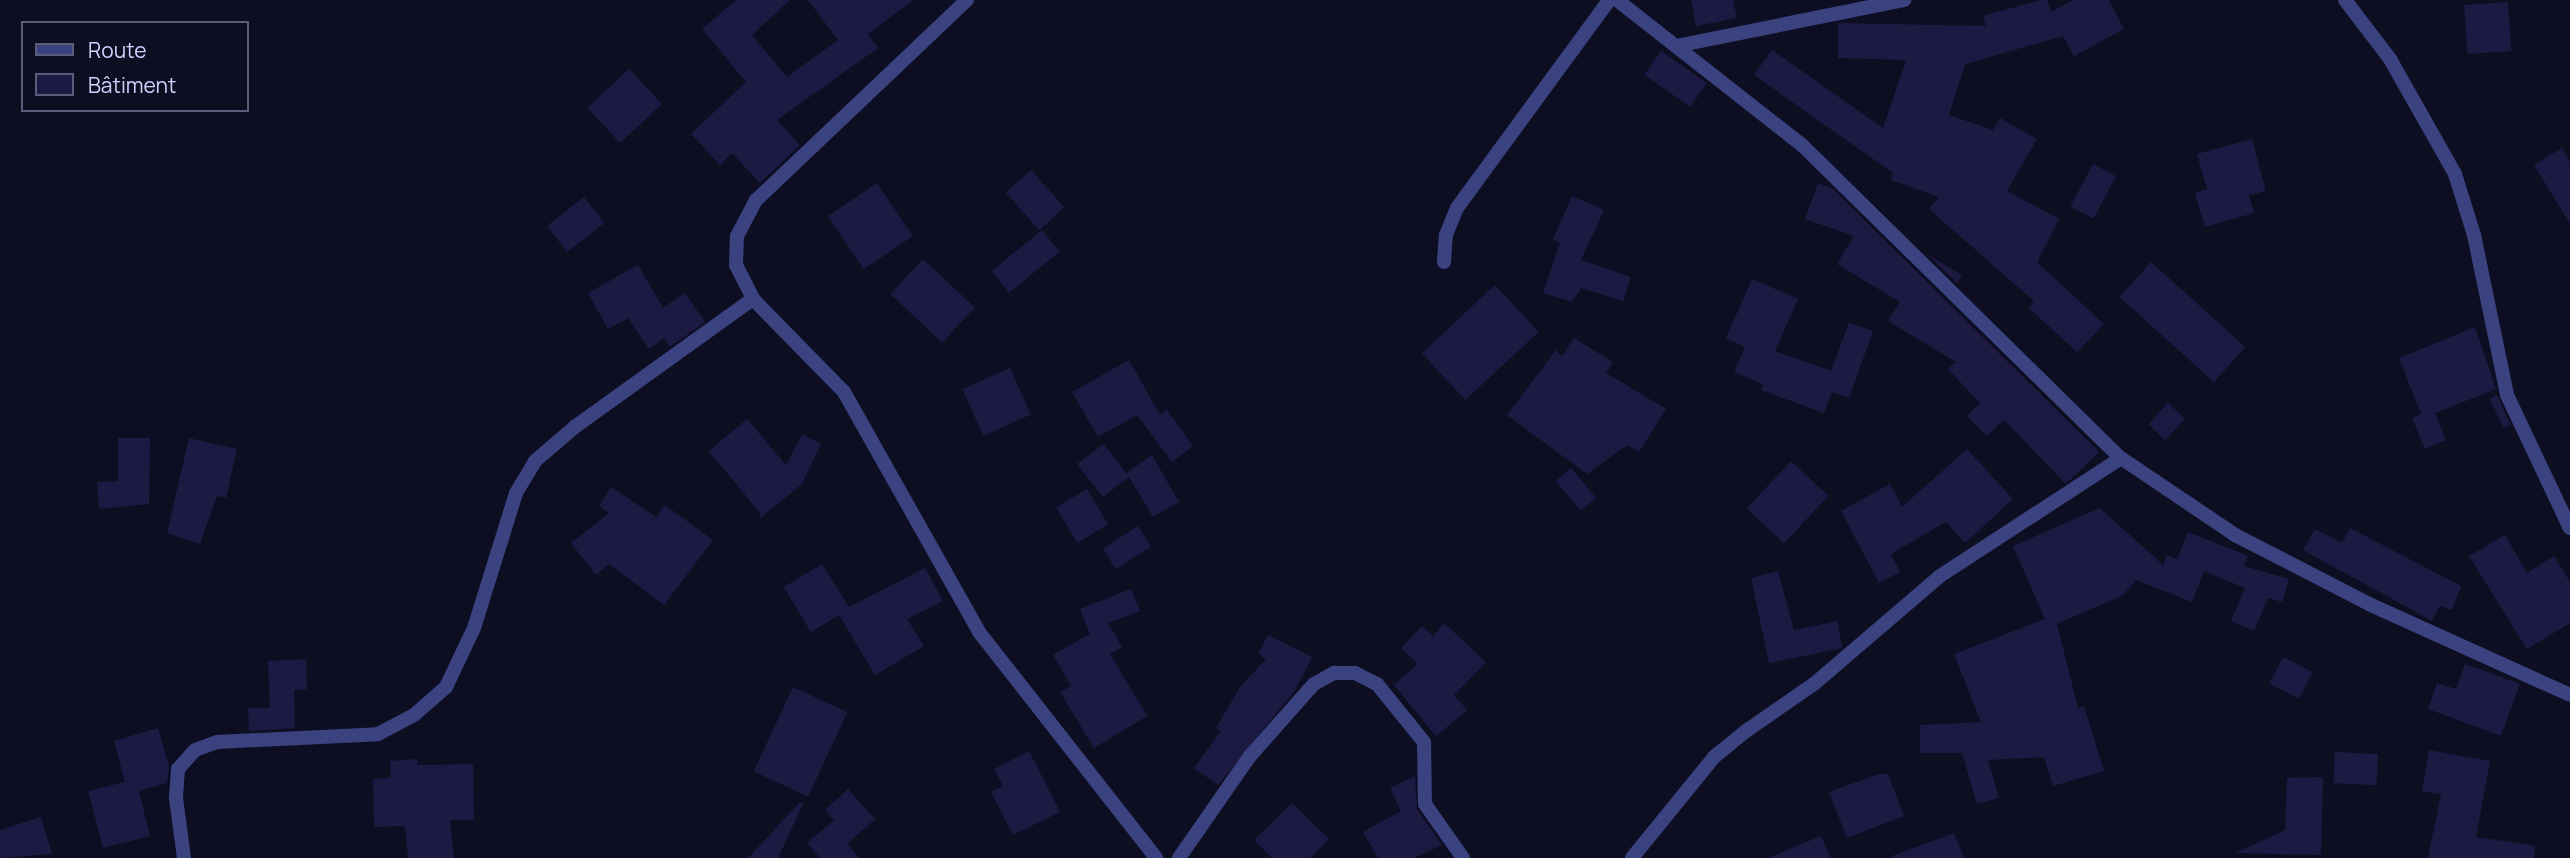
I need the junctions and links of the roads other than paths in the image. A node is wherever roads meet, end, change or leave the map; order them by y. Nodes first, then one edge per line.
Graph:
1 (967, 0) edge
2 (1609, 0) edge
3 (1617, 0) edge
4 (1904, 0) edge
5 (2345, 0) edge
6 (1676, 46) junction
7 (1444, 262) dead end
8 (753, 299) junction
9 (2121, 458) junction
10 (2570, 527) edge
11 (2570, 695) edge
12 (184, 858) edge
13 (1156, 858) edge
14 (1179, 858) edge
15 (1463, 858) edge
16 (1632, 858) edge

1 - 8 street
2 - 7 street
3 - 6 street
4 - 6 street
5 - 10 street
6 - 9 street
8 - 12 street
8 - 13 street
9 - 11 street
9 - 16 street
14 - 15 street

